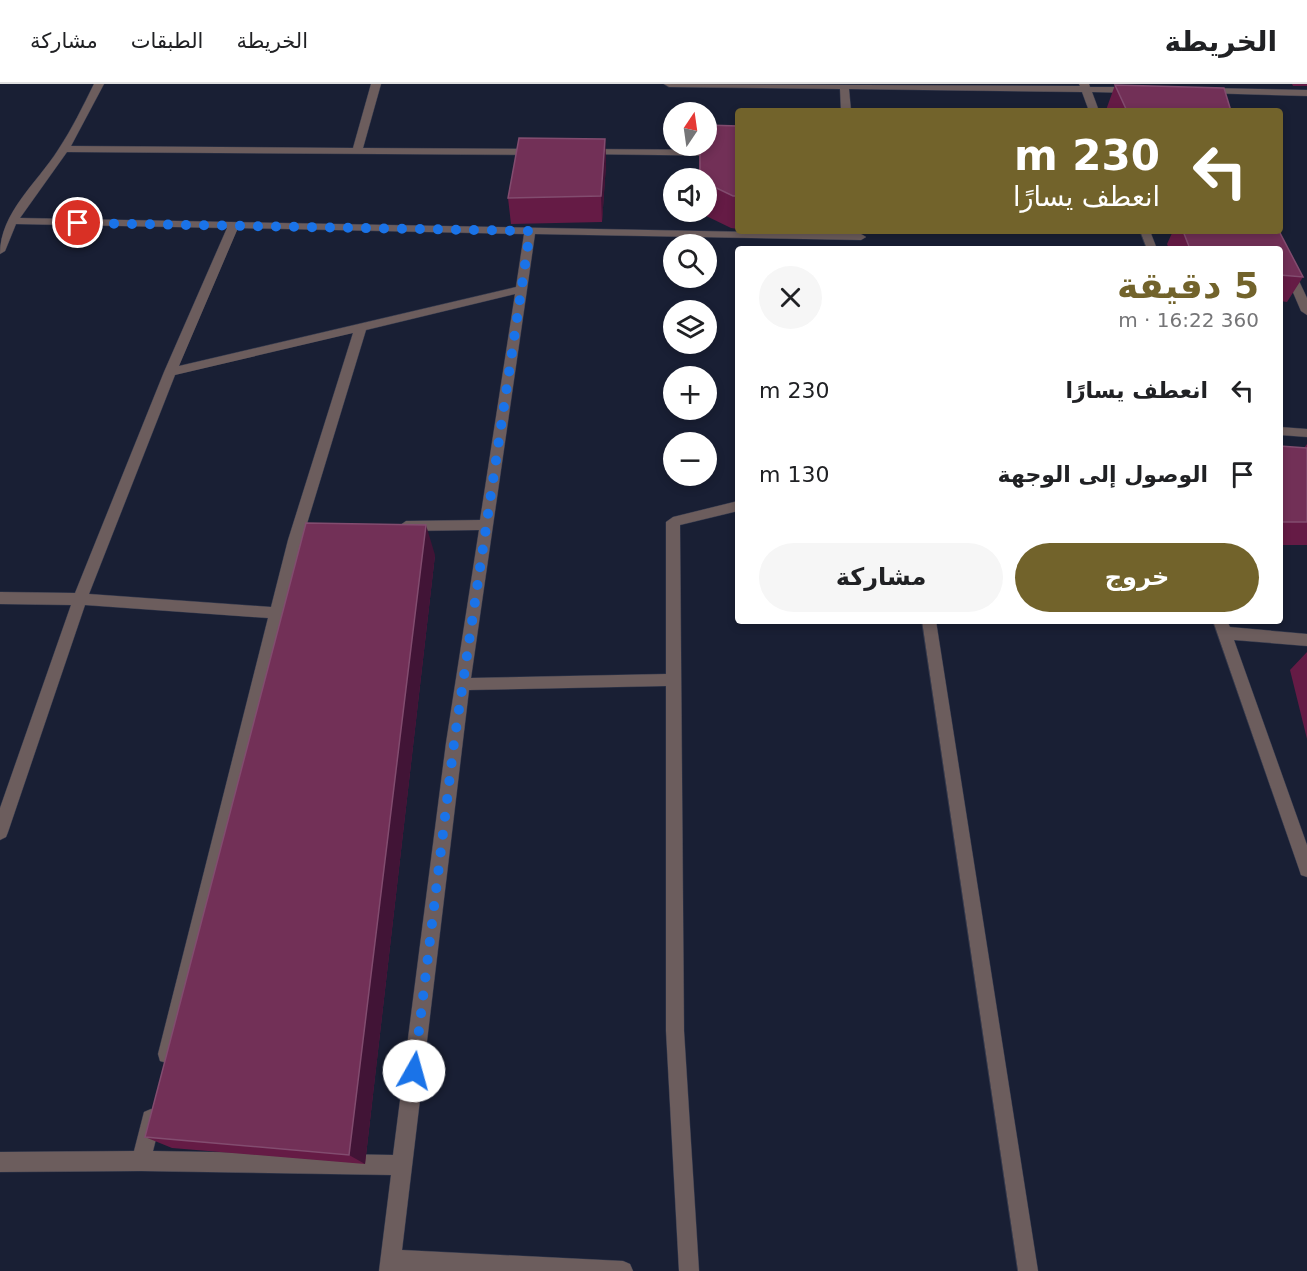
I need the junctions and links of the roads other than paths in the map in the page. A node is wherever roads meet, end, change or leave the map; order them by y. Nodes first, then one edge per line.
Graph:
1 (99, 84) edge
2 (376, 84) edge
3 (669, 84) edge
4 (844, 85) edge
5 (1084, 86) edge
6 (1275, 88) edge
7 (1140, 90) edge
8 (1196, 91) edge
9 (1206, 91) junction
10 (1307, 93) edge
11 (1211, 101) edge
12 (846, 108) edge
13 (1093, 108) edge
14 (64, 149) junction
15 (357, 152) junction
16 (548, 152) edge
17 (571, 152) edge
18 (735, 153) edge
19 (12, 221) junction
20 (233, 227) junction
21 (530, 231) junction
22 (735, 233) edge
23 (0, 251) edge
24 (1283, 258) edge
25 (522, 289) junction
26 (1307, 311) edge
27 (360, 327) junction
28 (170, 372) junction
29 (1283, 431) edge
30 (1307, 433) edge
31 (735, 507) edge
32 (487, 525) junction
33 (393, 527) edge
34 (0, 598) edge
35 (80, 599) junction
36 (277, 613) junction
37 (929, 624) edge
38 (1223, 627) edge
39 (1307, 640) edge
40 (674, 680) junction
41 (463, 684) junction
42 (0, 832) edge
43 (1307, 869) edge
44 (163, 1070) edge
45 (155, 1104) edge
46 (141, 1161) junction
47 (0, 1162) edge
48 (402, 1165) junction
49 (390, 1266) edge
50 (623, 1271) edge
51 (689, 1271) edge
52 (1028, 1271) edge

1 - 14 street
2 - 15 street
3 - 4 street
4 - 5 street
4 - 12 street
5 - 7 street
5 - 13 street
6 - 9 street
6 - 10 street
8 - 9 street
9 - 11 street
14 - 15 street
14 - 19 street
15 - 16 street
17 - 18 street
19 - 20 street
19 - 23 street
20 - 21 street
20 - 28 street
21 - 22 street
21 - 25 street
24 - 26 street
25 - 27 street
25 - 32 street
27 - 28 street
27 - 36 street
28 - 35 street
29 - 30 street
31 - 40 street
32 - 33 street
32 - 41 street
34 - 35 street
35 - 36 street
35 - 42 street
36 - 44 street
37 - 52 street
38 - 39 street
38 - 43 street
40 - 41 street
40 - 51 street
41 - 48 street
45 - 46 street
46 - 47 street
46 - 48 street
48 - 49 street
49 - 50 street

